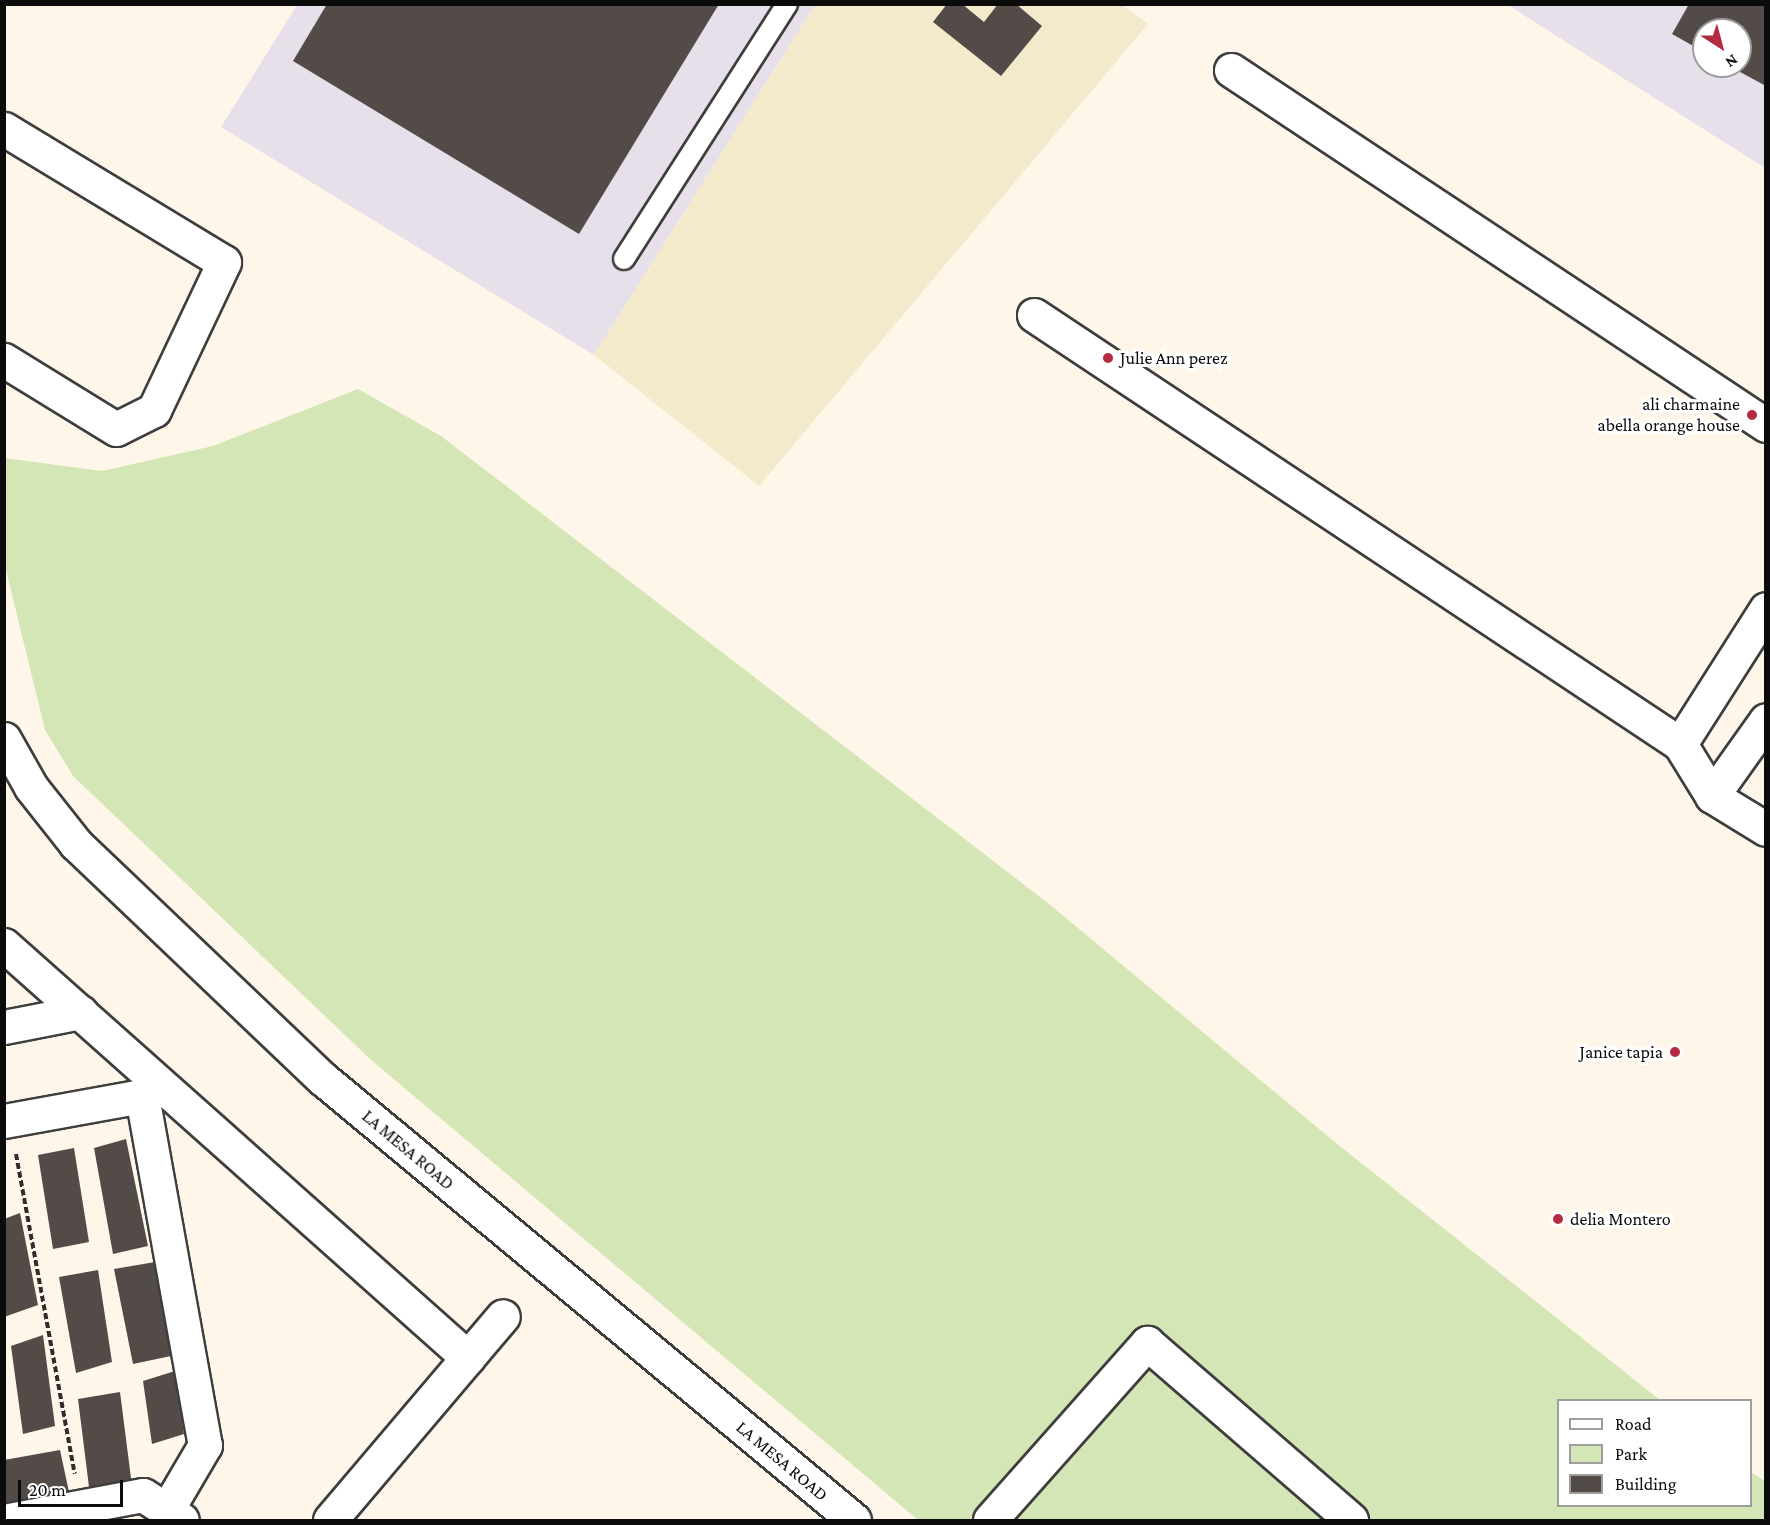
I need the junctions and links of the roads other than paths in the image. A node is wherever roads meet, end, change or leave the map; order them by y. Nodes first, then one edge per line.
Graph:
1 (787, 4) edge
2 (1231, 70) dead end
3 (4, 129) edge
4 (624, 260) dead end
5 (1034, 315) dead end
6 (4, 360) edge
7 (1766, 425) edge
8 (1766, 609) edge
9 (1766, 720) edge
10 (4, 739) edge
11 (1680, 744) junction
12 (1712, 796) junction
13 (1766, 829) edge
14 (4, 945) edge
15 (81, 1012) junction
16 (4, 1026) edge
17 (7, 1121) edge
18 (503, 1316) dead end
19 (468, 1358) junction
20 (175, 1514) edge
21 (9, 1521) edge
22 (330, 1521) edge
23 (854, 1521) edge
24 (990, 1521) edge
25 (1351, 1521) edge

1 - 4 lane
2 - 7 street
3 - 6 street
5 - 11 street
8 - 11 street
9 - 12 street
10 - 23 street, LA MESA ROAD
11 - 12 street
12 - 13 street
14 - 15 street
15 - 16 street
15 - 19 street
17 - 20 street
18 - 19 street
19 - 22 street
20 - 21 street
24 - 25 street

